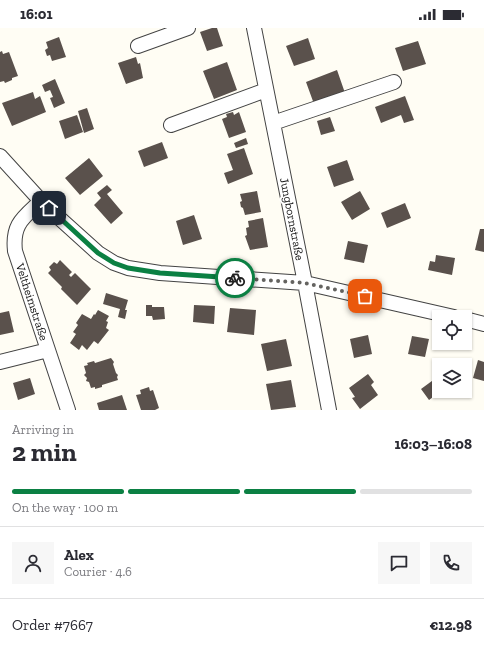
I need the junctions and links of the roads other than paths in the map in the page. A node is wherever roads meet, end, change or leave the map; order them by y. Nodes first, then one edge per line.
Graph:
1 (188, 28) edge
2 (254, 28) edge
3 (138, 46) dead end
4 (394, 82) dead end
5 (266, 90) junction
6 (273, 123) junction
7 (172, 125) dead end
8 (0, 156) edge
9 (41, 201) junction
10 (305, 283) junction
11 (432, 312) edge
12 (472, 321) edge
13 (484, 324) edge
14 (48, 350) junction
15 (0, 362) edge
16 (68, 410) edge
17 (329, 410) edge

1 - 3 street
2 - 5 street, Jungbornstraße
4 - 6 street
5 - 6 street, Jungbornstraße
5 - 7 street
6 - 10 street, Jungbornstraße
8 - 9 street
9 - 10 street
9 - 14 street, Veltheimstraße
10 - 11 street
10 - 17 street, Jungbornstraße
12 - 13 street
14 - 15 street
14 - 16 street, Veltheimstraße

